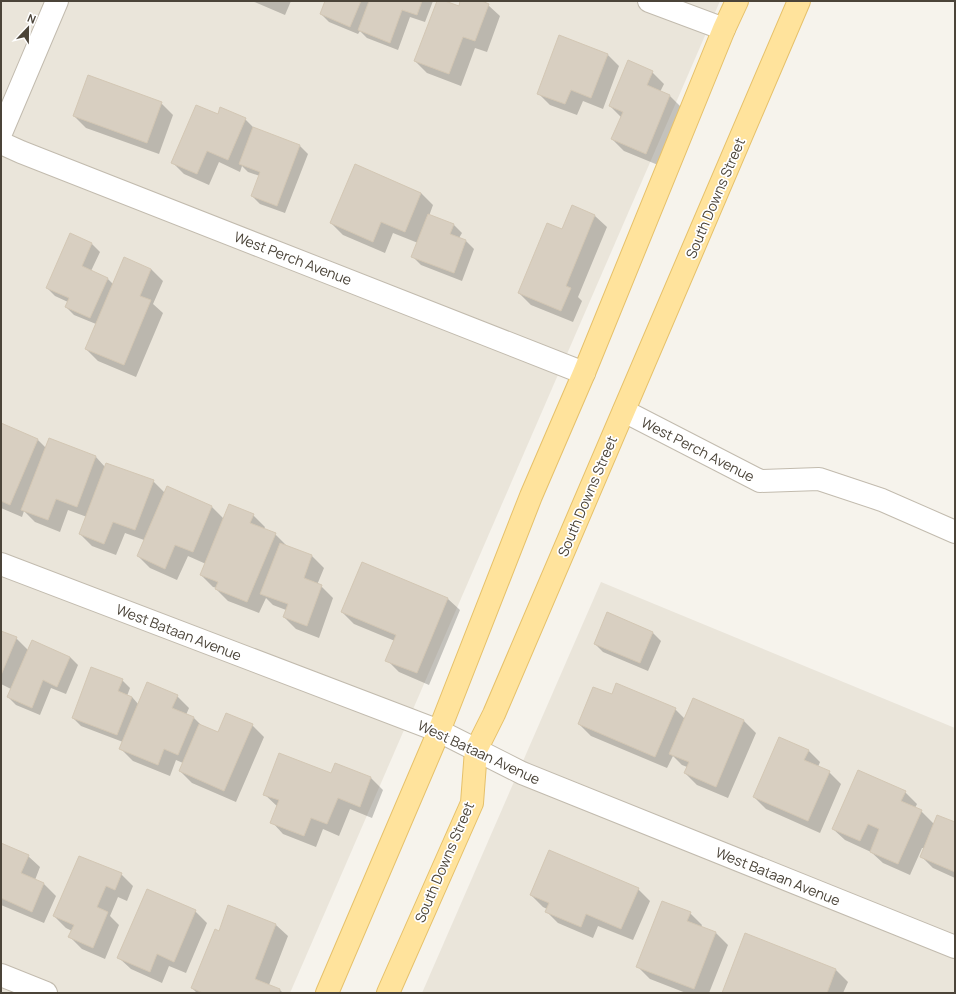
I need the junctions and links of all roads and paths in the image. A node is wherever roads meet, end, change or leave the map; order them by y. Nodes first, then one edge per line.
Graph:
1 (56, 1) edge
2 (649, 1) edge
3 (737, 1) edge
4 (799, 1) edge
5 (724, 29) junction
6 (1, 133) edge
7 (1, 143) edge
8 (584, 373) junction
9 (624, 410) junction
10 (955, 532) edge
11 (1, 564) edge
12 (439, 731) junction
13 (476, 750) junction
14 (955, 947) edge
15 (1, 975) edge
16 (46, 993) edge
17 (326, 993) edge
18 (388, 993) edge

1 - 6 street
2 - 5 street
3 - 5 main road
4 - 9 main road, South Downs Street
5 - 8 main road
7 - 8 street, West Perch Avenue
8 - 12 main road
9 - 10 street, West Perch Avenue
9 - 13 main road, South Downs Street
11 - 12 street, West Bataan Avenue
12 - 13 street, West Bataan Avenue
12 - 17 main road
13 - 14 street, West Bataan Avenue
13 - 18 main road, South Downs Street
15 - 16 street

